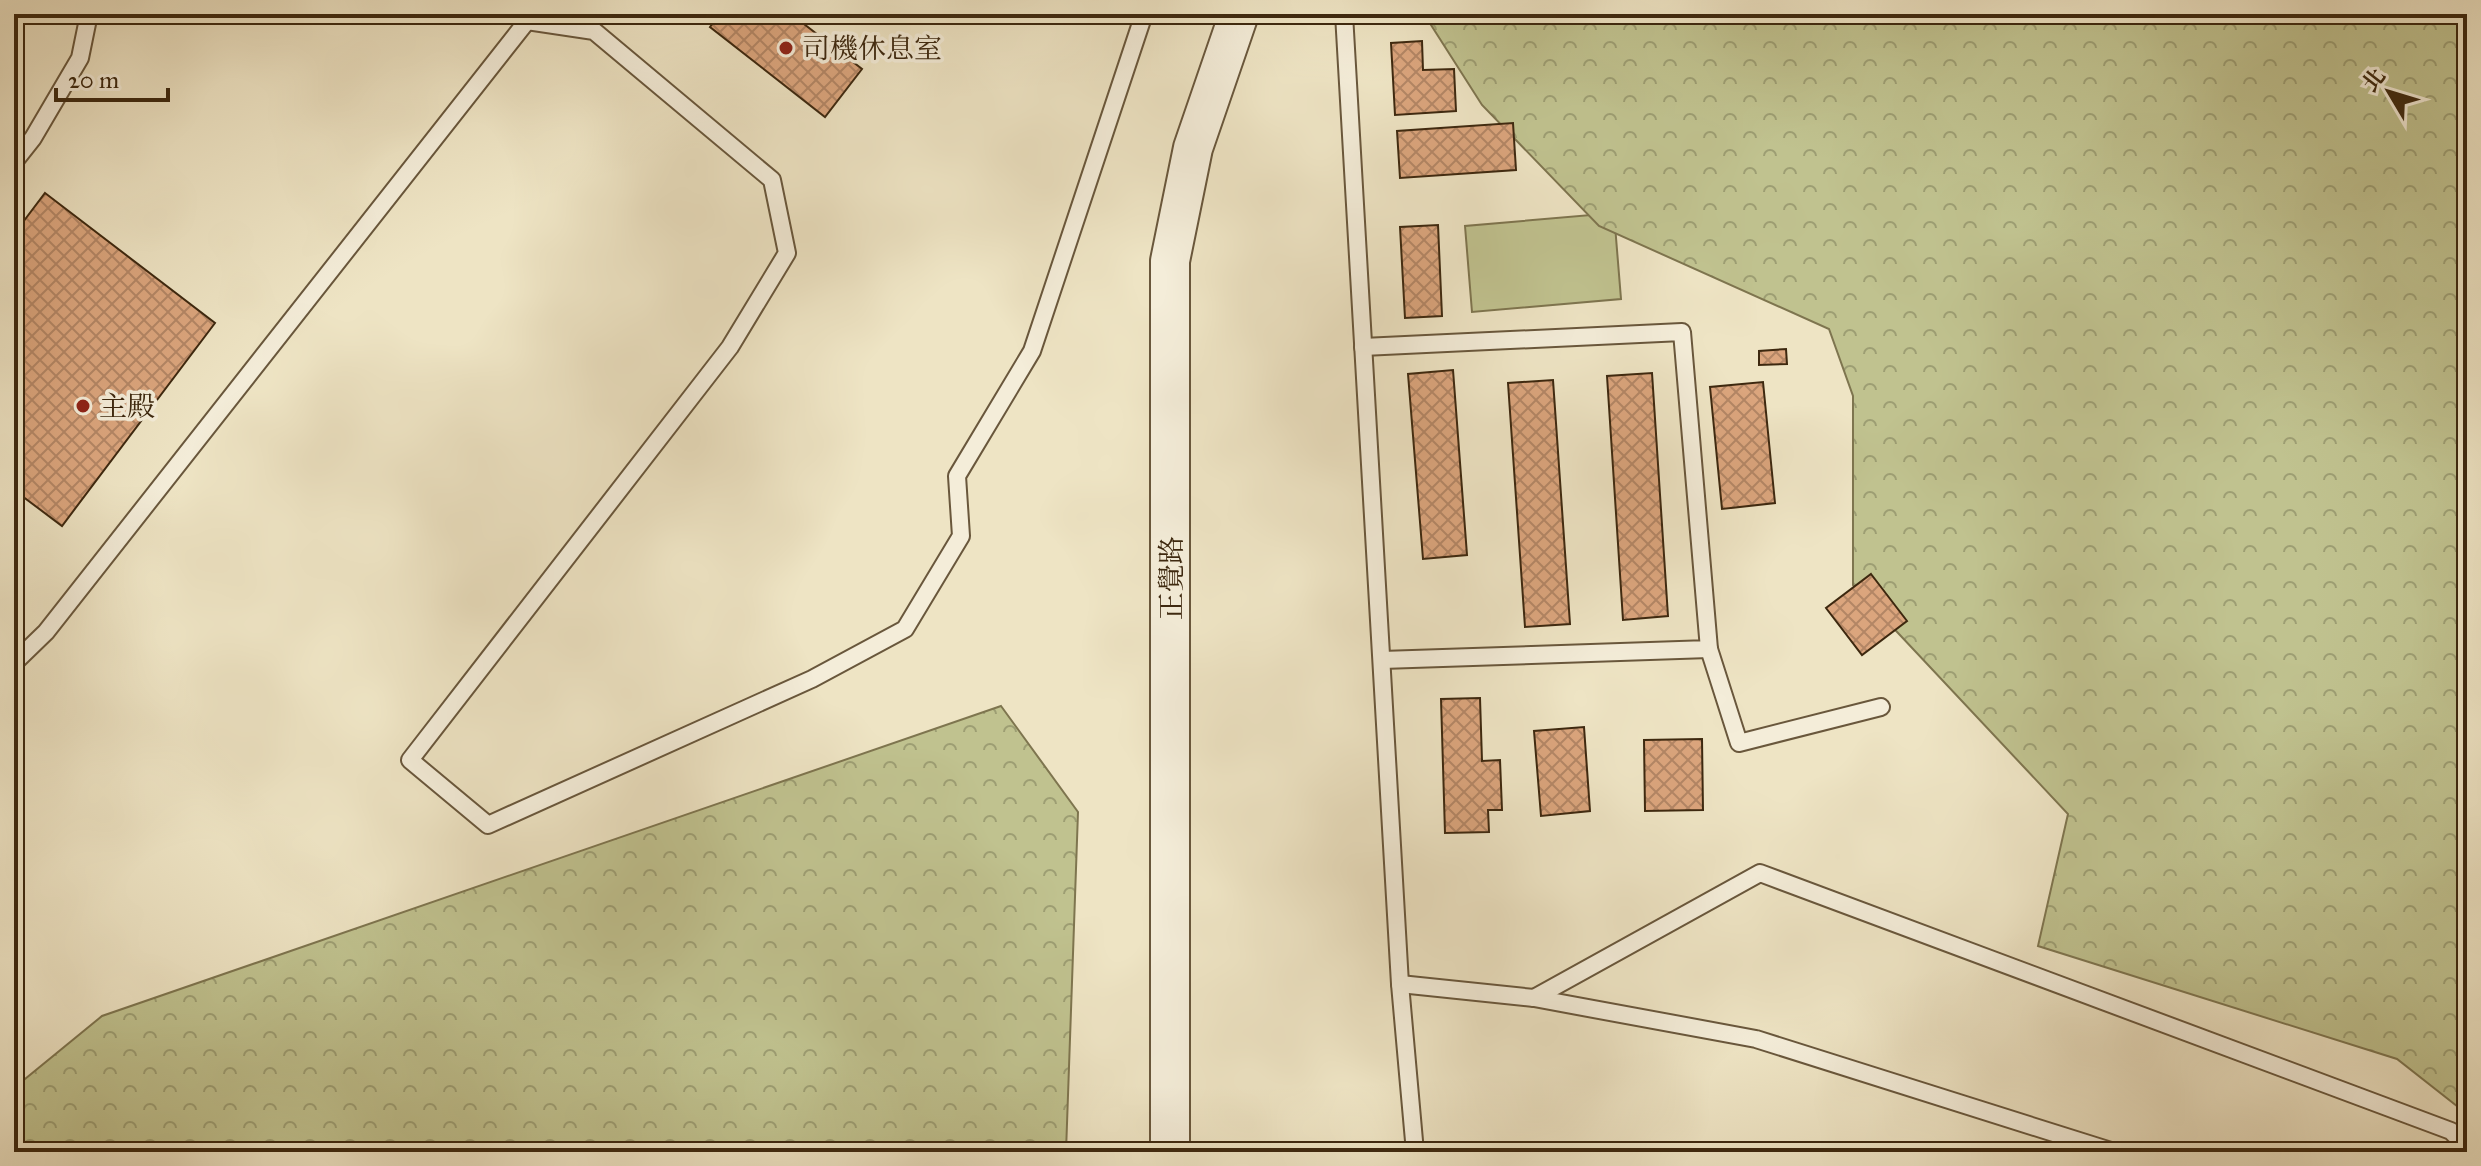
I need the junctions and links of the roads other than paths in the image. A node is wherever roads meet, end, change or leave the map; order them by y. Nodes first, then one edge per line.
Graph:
1 (89, 14) edge
2 (1144, 14) edge
3 (1239, 14) edge
4 (1344, 14) edge
5 (527, 18) edge
6 (14, 162) edge
7 (1363, 347) junction
8 (1709, 649) junction
9 (1382, 660) junction
10 (14, 663) edge
11 (1881, 707) dead end
12 (1400, 984) junction
13 (1534, 998) junction
14 (2467, 1147) edge
15 (1170, 1152) edge
16 (1415, 1152) edge
17 (2114, 1152) edge

1 - 6 lane
2 - 5 lane
3 - 15 street, 正覺路
4 - 7 lane
5 - 10 lane
7 - 8 lane
7 - 9 lane
8 - 9 lane
8 - 11 lane
9 - 12 lane
12 - 13 lane
12 - 16 lane
13 - 14 lane
13 - 17 lane

